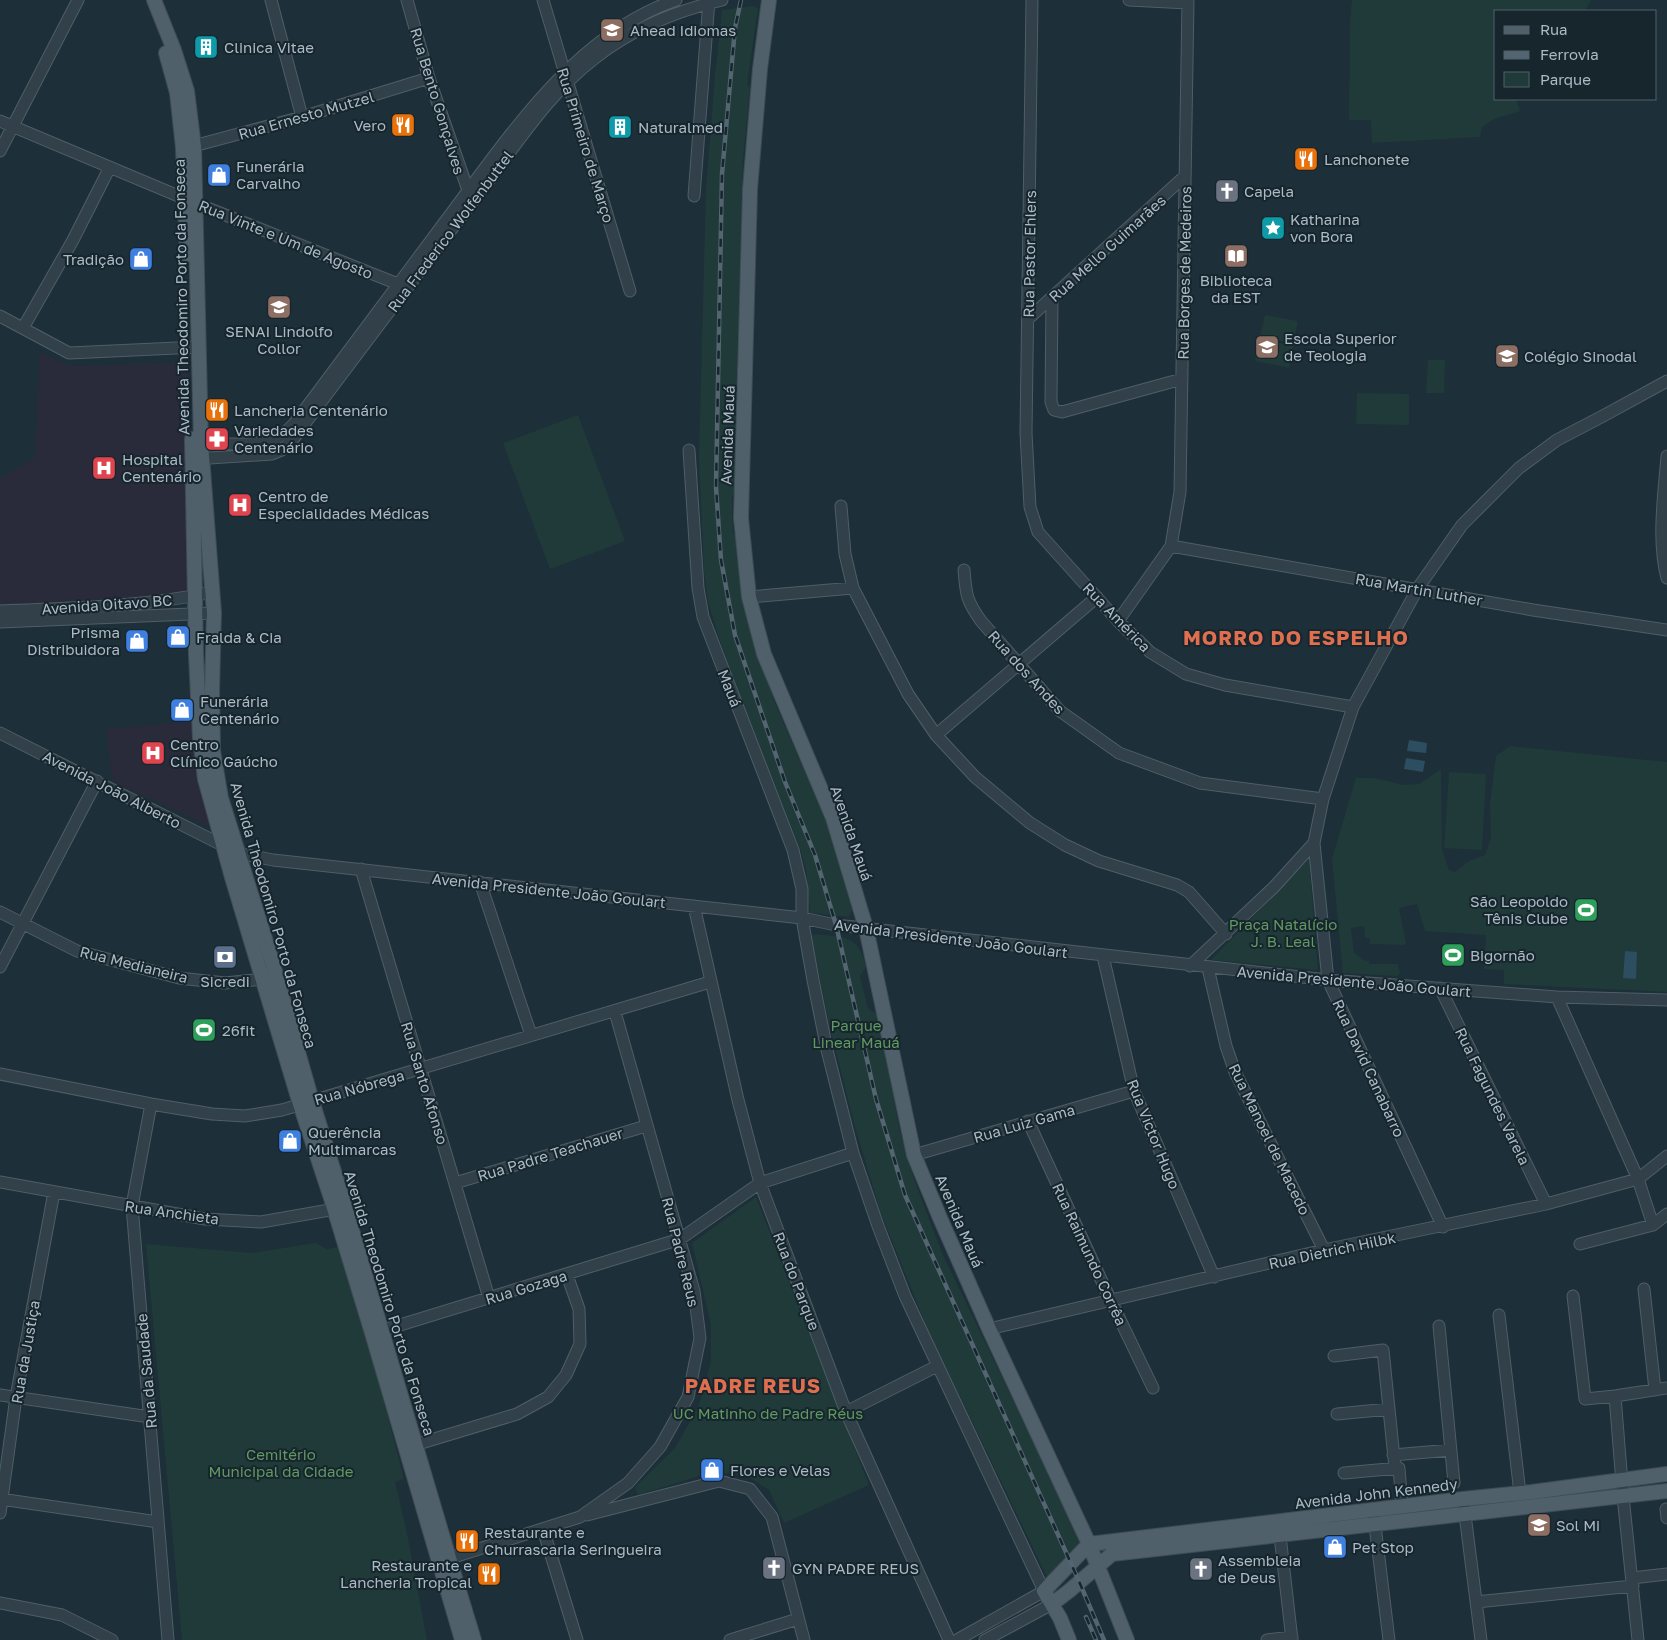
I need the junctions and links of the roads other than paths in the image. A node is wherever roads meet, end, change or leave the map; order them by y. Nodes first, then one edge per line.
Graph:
1 (78, 0) edge
2 (145, 0) edge
3 (154, 0) edge
4 (271, 0) edge
5 (407, 0) edge
6 (543, 0) edge
7 (674, 0) edge
8 (722, 0) edge
9 (769, 0) edge
10 (1032, 0) edge
11 (1129, 0) edge
12 (1188, 1) edge
13 (709, 2) edge
14 (650, 5) edge
15 (677, 13) junction
16 (655, 21) junction
17 (170, 52) junction
18 (429, 78) junction
19 (565, 78) junction
20 (302, 117) junction
21 (0, 121) edge
22 (12, 127) junction
23 (189, 148) junction
24 (0, 151) edge
25 (110, 167) junction
26 (1185, 176) junction
27 (694, 196) dead end
28 (470, 197) junction
29 (190, 200) junction
30 (402, 286) junction
31 (630, 291) dead end
32 (1052, 297) junction
33 (0, 316) edge
34 (1028, 320) junction
35 (23, 328) junction
36 (194, 348) junction
37 (339, 371) junction
38 (1182, 379) junction
39 (1667, 381) edge
40 (197, 443) junction
41 (690, 450) dead end
42 (1667, 456) edge
43 (198, 459) junction
44 (841, 506) dead end
45 (1030, 507) joint
46 (201, 528) junction
47 (1171, 546) junction
48 (964, 570) dead end
49 (1666, 571) edge
50 (853, 588) junction
51 (1418, 588) junction
52 (213, 592) junction
53 (196, 596) junction
54 (749, 597) junction
55 (1097, 598) junction
56 (0, 611) edge
57 (214, 612) junction
58 (196, 613) junction
59 (1118, 621) junction
60 (0, 622) edge
61 (1667, 630) edge
62 (1019, 664) junction
63 (212, 690) junction
64 (198, 691) junction
65 (1354, 706) junction
66 (206, 724) junction
67 (0, 733) edge
68 (936, 735) junction
69 (97, 781) junction
70 (215, 799) junction
71 (1323, 799) junction
72 (1314, 844) junction
73 (223, 845) junction
74 (238, 853) junction
75 (361, 869) junction
76 (480, 882) junction
77 (242, 888) junction
78 (694, 906) junction
79 (0, 912) edge
80 (802, 918) junction
81 (22, 924) junction
82 (866, 928) junction
83 (1226, 934) junction
84 (1104, 956) junction
85 (1190, 966) junction
86 (0, 967) edge
87 (1208, 968) junction
88 (269, 977) junction
89 (1328, 980) junction
90 (710, 982) junction
91 (1440, 988) junction
92 (1557, 997) junction
93 (1667, 1000) edge
94 (615, 1012) junction
95 (531, 1035) junction
96 (421, 1069) junction
97 (0, 1074) edge
98 (1134, 1091) junction
99 (306, 1103) junction
100 (151, 1104) junction
101 (1028, 1121) junction
102 (646, 1126) junction
103 (853, 1153) junction
104 (914, 1155) junction
105 (1667, 1156) edge
106 (1638, 1179) junction
107 (0, 1182) edge
108 (455, 1183) junction
109 (760, 1183) junction
110 (54, 1192) junction
111 (1546, 1204) junction
112 (132, 1206) junction
113 (340, 1209) junction
114 (1667, 1214) edge
115 (1653, 1225) junction
116 (1443, 1227) junction
117 (680, 1239) junction
118 (1580, 1244) dead end
119 (1324, 1250) junction
120 (567, 1275) junction
121 (1214, 1277) junction
122 (1644, 1288) dead end
123 (1573, 1296) dead end
124 (489, 1298) junction
125 (1111, 1301) junction
126 (1499, 1315) dead end
127 (1439, 1326) dead end
128 (988, 1329) junction
129 (377, 1332) junction
130 (1334, 1356) dead end
131 (937, 1366) junction
132 (1153, 1388) dead end
133 (1661, 1389) edge
134 (0, 1395) edge
135 (1615, 1396) junction
136 (16, 1397) junction
137 (1389, 1409) junction
138 (846, 1412) junction
139 (1337, 1414) dead end
140 (150, 1417) junction
141 (411, 1446) junction
142 (1451, 1450) junction
143 (1393, 1455) junction
144 (1395, 1468) junction
145 (1344, 1473) dead end
146 (1667, 1474) edge
147 (1622, 1480) junction
148 (1454, 1483) dead end
149 (1667, 1491) edge
150 (1520, 1493) junction
151 (1623, 1496) junction
152 (1, 1499) edge
153 (1463, 1499) junction
154 (1402, 1506) junction
155 (1373, 1509) junction
156 (0, 1513) edge
157 (1465, 1513) junction
158 (580, 1517) junction
159 (1278, 1520) junction
160 (158, 1522) junction
161 (1374, 1524) junction
162 (543, 1529) junction
163 (1280, 1535) junction
164 (1089, 1544) junction
165 (444, 1560) junction
166 (1098, 1566) junction
167 (1667, 1574) edge
168 (1632, 1582) junction
169 (1044, 1591) junction
170 (1476, 1602) junction
171 (0, 1603) edge
172 (1052, 1604) junction
173 (798, 1619) junction
174 (465, 1639) edge
175 (1292, 1639) edge
176 (112, 1640) edge
177 (168, 1640) edge
178 (577, 1640) edge
179 (730, 1640) edge
180 (804, 1640) edge
181 (949, 1640) edge
182 (957, 1640) edge
183 (985, 1640) edge
184 (1069, 1640) edge
185 (1127, 1640) edge
186 (1266, 1640) edge
187 (1389, 1640) edge
188 (1481, 1640) edge
189 (1638, 1640) edge

1 - 22 street
2 - 17 main road, Avenida Theodomiro Porto da Fonseca
3 - 17 main road, Avenida Theodomiro Porto da Fonseca
4 - 20 street
5 - 18 street, Rua Bento Gonçalves
6 - 19 street, Rua Primeiro de Março
7 - 14 street, Rua Frederico Wolfenbuttel
7 - 15 street
8 - 13 street, Rua Frederico Wolfenbuttel
9 - 54 main road, Avenida Mauá
10 - 34 street, Rua Pastor Ehlers
11 - 12 street
12 - 26 street, Rua Borges de Medeiros
13 - 15 street, Rua Frederico Wolfenbuttel
13 - 27 street
14 - 16 street
14 - 19 street, Rua Frederico Wolfenbuttel
15 - 16 street, Rua Frederico Wolfenbuttel
16 - 19 street, Rua Frederico Wolfenbuttel
17 - 23 main road, Avenida Theodomiro Porto da Fonseca
18 - 20 street, Rua Ernesto Mutzel
18 - 28 street, Rua Bento Gonçalves
19 - 28 street, Rua Frederico Wolfenbuttel
19 - 31 street, Rua Primeiro de Março
20 - 23 street, Rua Ernesto Mutzel
21 - 22 street, Rua Vinte e Um de Agosto
22 - 24 street
22 - 25 street, Rua Vinte e Um de Agosto
23 - 29 main road, Avenida Theodomiro Porto da Fonseca
25 - 29 street, Rua Vinte e Um de Agosto
25 - 35 street
26 - 32 street, Rua Mello Guimarães
26 - 38 street, Rua Borges de Medeiros
28 - 30 street, Rua Frederico Wolfenbuttel
29 - 30 street, Rua Vinte e Um de Agosto
29 - 36 main road, Avenida Theodomiro Porto da Fonseca
30 - 37 street, Rua Frederico Wolfenbuttel
32 - 34 street, Rua Mello Guimarães
32 - 38 street
33 - 35 street
34 - 45 street, Rua Pastor Ehlers
35 - 36 street
36 - 40 main road, Avenida Theodomiro Porto da Fonseca
37 - 40 street, Rua Frederico Wolfenbuttel
37 - 43 street, Rua Frederico Wolfenbuttel
38 - 47 street, Rua Borges de Medeiros
39 - 51 street
40 - 43 main road, Avenida Theodomiro Porto da Fonseca
41 - 80 street, Mauá
42 - 49 street
43 - 46 main road, Avenida Theodomiro Porto da Fonseca
44 - 50 street
45 - 55 street, Rua América
46 - 52 main road, Avenida Theodomiro Porto da Fonseca
46 - 53 main road, Avenida Theodomiro Porto da Fonseca
47 - 51 street, Rua Martin Luther
47 - 59 street
48 - 62 street, Rua dos Andes
50 - 54 street
50 - 68 street
51 - 61 street, Rua Martin Luther
51 - 65 street
52 - 53 street, Avenida Oitavo BC
52 - 57 main road, Avenida Theodomiro Porto da Fonseca
53 - 56 street, Avenida Oitavo BC
53 - 58 main road, Avenida Theodomiro Porto da Fonseca
54 - 82 main road, Avenida Mauá
55 - 59 street, Rua América
55 - 62 street
57 - 58 street, Avenida Oitavo BC
57 - 63 main road, Avenida Theodomiro Porto da Fonseca
58 - 60 street, Avenida Oitavo BC
58 - 64 main road, Avenida Theodomiro Porto da Fonseca
59 - 65 street, Rua América
62 - 68 street
62 - 71 street, Rua dos Andes
63 - 64 main road
63 - 66 main road, Avenida Theodomiro Porto da Fonseca
64 - 66 main road, Avenida Theodomiro Porto da Fonseca
65 - 71 street
66 - 70 main road, Avenida Theodomiro Porto da Fonseca
67 - 69 street, Avenida João Alberto
68 - 83 street
69 - 73 street, Avenida João Alberto
69 - 81 street
70 - 73 main road, Avenida Theodomiro Porto da Fonseca
70 - 74 main road, Avenida Theodomiro Porto da Fonseca
71 - 72 street
72 - 83 street
72 - 89 street, Rua David Canabarro
73 - 74 street, Avenida João Alberto
73 - 77 main road, Avenida Theodomiro Porto da Fonseca
74 - 75 street, Avenida Presidente João Goulart
74 - 77 main road, Avenida Theodomiro Porto da Fonseca
75 - 76 street, Avenida Presidente João Goulart
75 - 96 street, Rua Santo Afonso
76 - 78 street, Avenida Presidente João Goulart
76 - 95 street
77 - 88 main road, Avenida Theodomiro Porto da Fonseca
78 - 80 street, Avenida Presidente João Goulart
78 - 90 street, Rua do Parque
79 - 81 street, Rua Medianeira
80 - 82 street, Avenida Presidente João Goulart
80 - 103 street
81 - 86 street
81 - 88 street, Rua Medianeira
82 - 84 street, Avenida Presidente João Goulart
82 - 104 main road, Avenida Mauá
83 - 85 street
84 - 85 street, Avenida Presidente João Goulart
84 - 98 street, Rua Victor Hugo
85 - 87 street, Avenida Presidente João Goulart
87 - 89 street, Avenida Presidente João Goulart
87 - 119 street, Rua Manoel de Macedo
88 - 99 main road, Avenida Theodomiro Porto da Fonseca
89 - 91 street, Avenida Presidente João Goulart
89 - 116 street, Rua David Canabarro
90 - 94 street, Rua Nóbrega
90 - 109 street, Rua do Parque
91 - 92 street, Avenida Presidente João Goulart
91 - 111 street, Rua Fagundes Varela
92 - 93 street, Avenida Presidente João Goulart
92 - 106 street
94 - 95 street, Rua Nóbrega
94 - 102 street, Rua Padre Reus
95 - 96 street, Rua Nóbrega
96 - 99 street, Rua Nóbrega
96 - 108 street, Rua Santo Afonso
97 - 100 street, Rua Nóbrega
98 - 101 street, Rua Luiz Gama
98 - 121 street, Rua Victor Hugo
99 - 100 street, Rua Nóbrega
99 - 113 main road, Avenida Theodomiro Porto da Fonseca
100 - 112 street, Rua da Saudade
101 - 104 street, Rua Luiz Gama
101 - 125 street, Rua Raimundo Corrêa
102 - 108 street, Rua Padre Teachauer
102 - 117 street, Rua Padre Reus
103 - 109 street, Rua Gozaga
103 - 131 street
104 - 128 main road, Avenida Mauá
105 - 106 street, Rua Dietrich Hilbk
106 - 111 street, Rua Dietrich Hilbk
106 - 115 street
107 - 110 street, Rua Anchieta
108 - 124 street, Rua Santo Afonso
109 - 117 street, Rua Gozaga
109 - 138 street, Rua do Parque
110 - 112 street, Rua Anchieta
110 - 136 street, Rua da Justiça
111 - 116 street, Rua Dietrich Hilbk
112 - 113 street, Rua Anchieta
112 - 140 street, Rua da Saudade
113 - 129 main road, Avenida Theodomiro Porto da Fonseca
114 - 115 street
115 - 118 street
116 - 119 street, Rua Dietrich Hilbk
117 - 120 street, Rua Gozaga
117 - 158 street, Rua Padre Reus
119 - 121 street, Rua Dietrich Hilbk
120 - 124 street, Rua Gozaga
120 - 141 street
121 - 125 street, Rua Dietrich Hilbk
122 - 133 street
123 - 135 street
124 - 129 street, Rua Gozaga
125 - 128 street, Rua Dietrich Hilbk
125 - 132 street, Rua Raimundo Corrêa
126 - 150 street
127 - 142 street
128 - 164 main road, Avenida Mauá
129 - 141 main road, Avenida Theodomiro Porto da Fonseca
130 - 137 street
131 - 138 street
131 - 169 street
133 - 135 street
134 - 136 street
135 - 147 street
136 - 140 street
136 - 152 street, Rua da Justiça
137 - 139 street
137 - 143 street
138 - 181 street, Rua do Parque
140 - 160 street, Rua da Saudade
141 - 165 main road, Avenida Theodomiro Porto da Fonseca
142 - 143 street
142 - 148 street
143 - 144 street
144 - 145 street
144 - 154 street
146 - 147 main road, Avenida John Kennedy
147 - 150 main road, Avenida John Kennedy
147 - 151 street
149 - 151 main road, Avenida John Kennedy
150 - 153 main road, Avenida John Kennedy
151 - 157 main road, Avenida John Kennedy
151 - 168 street
152 - 156 street, Rua da Justiça
152 - 160 street
153 - 154 main road, Avenida John Kennedy
153 - 157 street
154 - 155 main road, Avenida John Kennedy
155 - 159 main road, Avenida John Kennedy
155 - 161 street
157 - 161 main road, Avenida John Kennedy
157 - 170 street
158 - 162 street, Rua Padre Reus
158 - 173 street
159 - 163 street
159 - 164 main road, Avenida John Kennedy
160 - 177 street, Rua da Saudade
161 - 163 main road, Avenida John Kennedy
161 - 187 street
162 - 165 street, Rua Padre Reus
162 - 178 street
163 - 166 main road, Avenida John Kennedy
163 - 175 street
164 - 166 main road, Avenida Mauá
164 - 169 main road
165 - 174 main road, Avenida Theodomiro Porto da Fonseca
166 - 172 main road, Avenida John Kennedy
166 - 185 main road, Avenida Mauá
167 - 168 street
168 - 170 street
168 - 189 street
169 - 172 main road
169 - 182 street
170 - 188 street
171 - 176 street
172 - 183 street
172 - 184 main road
173 - 179 street
173 - 180 street
175 - 186 street

